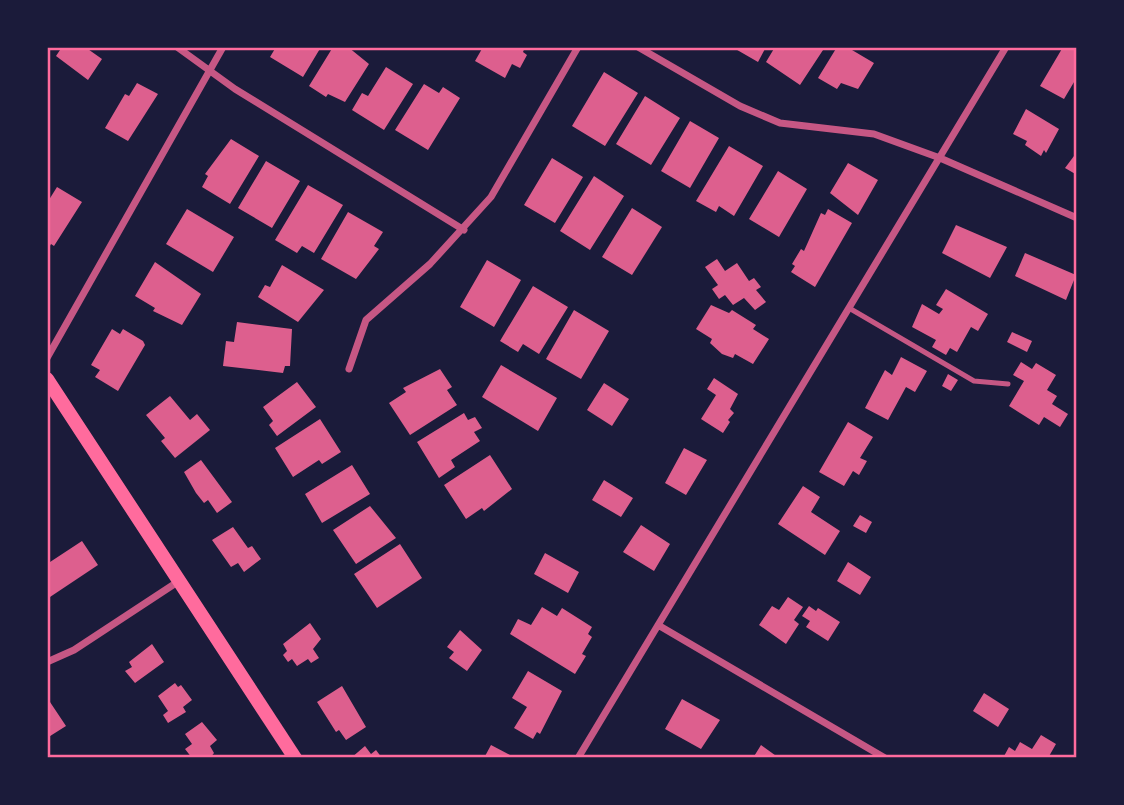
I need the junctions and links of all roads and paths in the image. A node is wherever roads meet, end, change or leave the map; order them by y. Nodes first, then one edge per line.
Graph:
1 (177, 47) edge
2 (223, 47) edge
3 (578, 47) edge
4 (638, 47) edge
5 (1006, 47) edge
6 (210, 70) junction
7 (940, 158) junction
8 (1077, 218) edge
9 (464, 230) junction
10 (849, 308) junction
11 (47, 358) edge
12 (349, 369) dead end
13 (47, 379) edge
14 (1008, 384) dead end
15 (179, 581) junction
16 (658, 625) junction
17 (47, 662) edge
18 (295, 758) edge
19 (578, 758) edge
20 (886, 758) edge

1 - 6 street
2 - 6 street
3 - 9 street
4 - 7 street
5 - 7 street
6 - 9 street
6 - 11 street
7 - 8 street
7 - 10 street
9 - 12 street
10 - 14 lane
10 - 16 street
13 - 15 main road
15 - 17 street
15 - 18 main road
16 - 19 street
16 - 20 street

